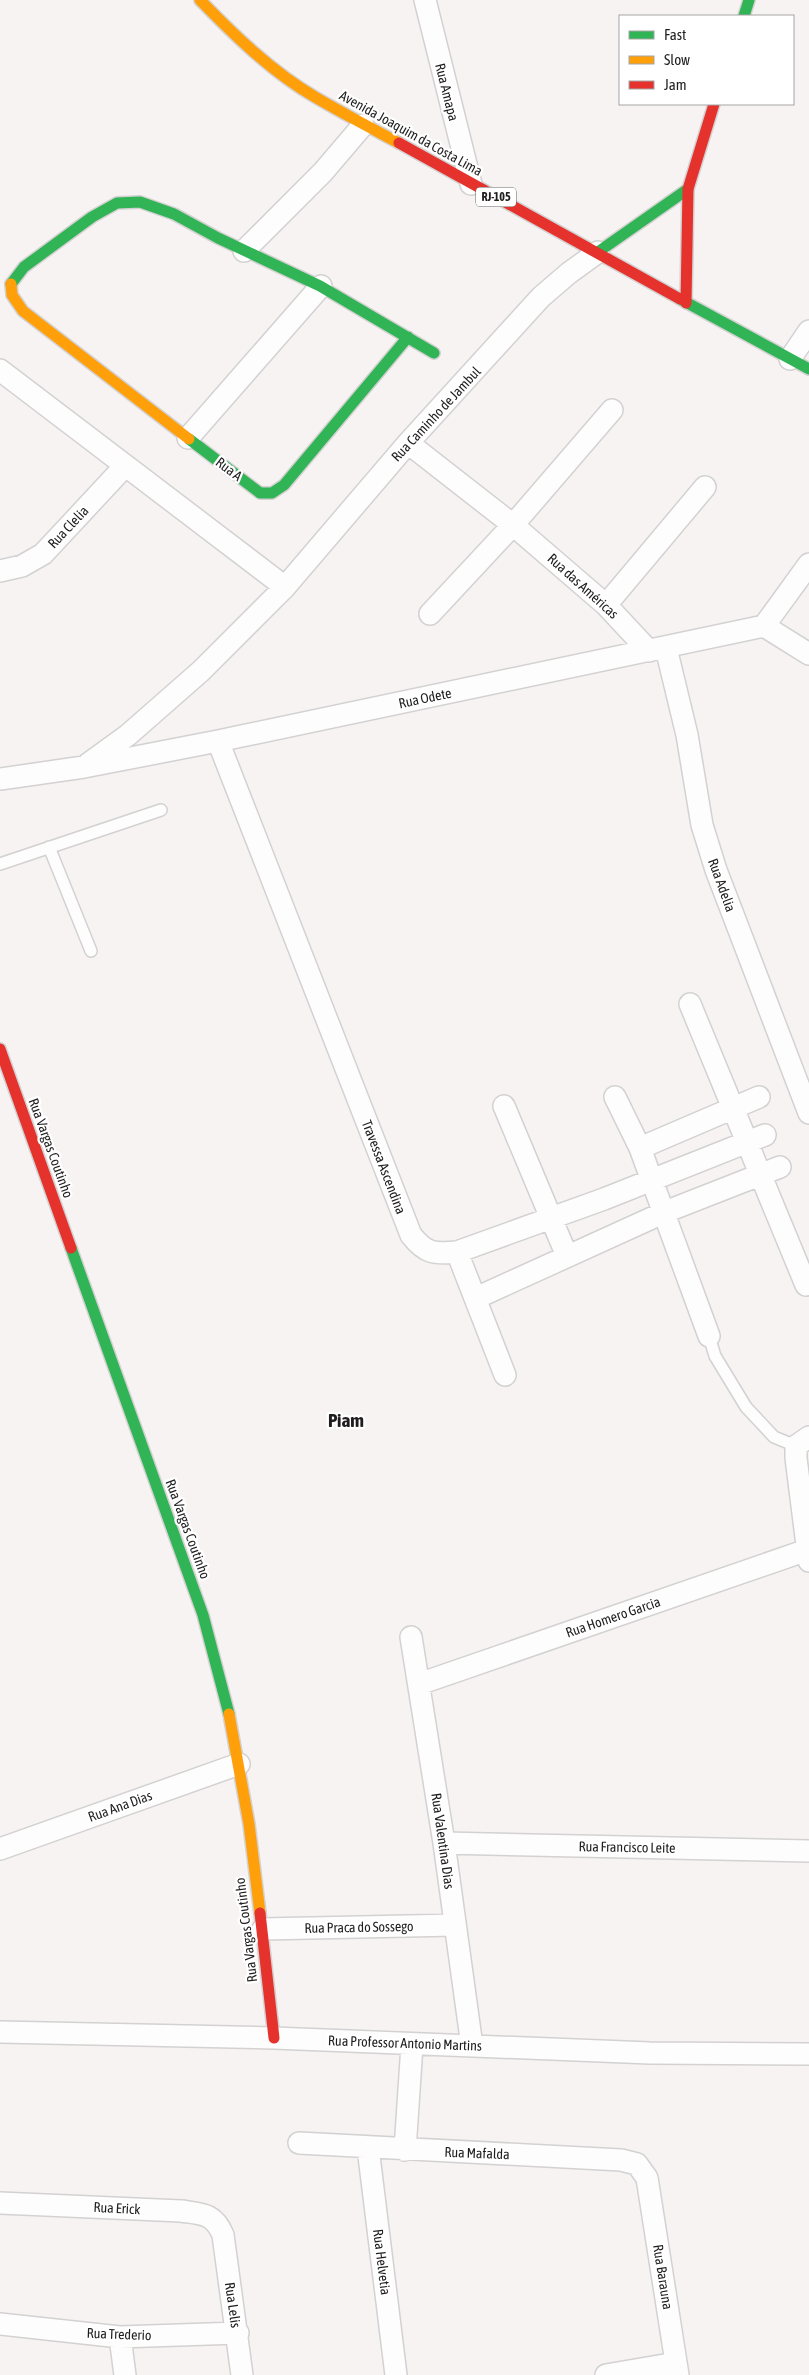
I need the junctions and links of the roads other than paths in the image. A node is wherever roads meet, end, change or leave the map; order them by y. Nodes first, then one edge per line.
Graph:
1 (200, 0) edge
2 (425, 0) edge
3 (749, 0) edge
4 (744, 15) edge
5 (714, 105) edge
6 (363, 125) junction
7 (471, 184) junction
8 (688, 189) junction
9 (244, 251) junction
10 (598, 252) junction
11 (321, 286) junction
12 (686, 303) junction
13 (809, 331) edge
14 (408, 337) junction
15 (434, 353) dead end
16 (790, 359) junction
17 (0, 370) edge
18 (809, 370) edge
19 (612, 410) dead end
20 (188, 438) junction
21 (408, 443) junction
22 (125, 466) junction
23 (705, 487) dead end
24 (513, 524) junction
25 (809, 564) edge
26 (0, 571) edge
27 (285, 587) junction
28 (606, 605) junction
29 (430, 614) dead end
30 (764, 626) junction
31 (658, 649) junction
32 (809, 654) edge
33 (218, 741) junction
34 (84, 767) junction
35 (0, 779) edge
36 (161, 810) dead end
37 (49, 847) junction
38 (0, 864) edge
39 (91, 951) dead end
40 (690, 1004) dead end
41 (0, 1048) edge
42 (615, 1096) dead end
43 (759, 1098) dead end
44 (504, 1106) dead end
45 (733, 1110) junction
46 (809, 1113) edge
47 (755, 1138) junction
48 (640, 1148) junction
49 (780, 1167) dead end
50 (760, 1174) junction
51 (652, 1180) junction
52 (664, 1212) junction
53 (550, 1218) junction
54 (457, 1252) junction
55 (567, 1256) junction
56 (806, 1286) dead end
57 (476, 1298) junction
58 (709, 1336) joint
59 (505, 1375) dead end
60 (800, 1447) edge
61 (808, 1556) edge
62 (411, 1637) dead end
63 (419, 1684) junction
64 (239, 1764) junction
65 (444, 1843) junction
66 (0, 1849) edge
67 (809, 1850) edge
68 (455, 1925) junction
69 (262, 1929) junction
70 (0, 2032) edge
71 (274, 2038) junction
72 (412, 2045) junction
73 (472, 2046) junction
74 (809, 2054) edge
75 (298, 2143) dead end
76 (368, 2148) junction
77 (405, 2150) junction
78 (647, 2178) joint
79 (0, 2203) edge
80 (223, 2235) joint
81 (0, 2324) edge
82 (238, 2333) junction
83 (120, 2337) junction
84 (677, 2369) edge
85 (125, 2375) edge
86 (242, 2375) edge
87 (396, 2375) edge
88 (606, 2375) edge

1 - 6 street, Avenida Joaquim da Costa Lima / RJ-105
2 - 7 street, Rua Amapa
3 - 4 street
5 - 8 street
6 - 7 street, Avenida Joaquim da Costa Lima / RJ-105
6 - 9 street
7 - 10 street, Avenida Joaquim da Costa Lima / RJ-105
8 - 10 street
8 - 12 street
9 - 11 street, Rua A
9 - 20 street, Rua A
10 - 12 street, Avenida Joaquim da Costa Lima / RJ-105
10 - 21 street, Rua Caminho de Jambul
11 - 14 street, Rua A
11 - 20 street
12 - 16 street, Avenida Joaquim da Costa Lima / RJ-105
13 - 16 street
14 - 15 street, Rua A
14 - 20 street, Rua A
16 - 18 street, Avenida Joaquim da Costa Lima / RJ-105
17 - 22 street
19 - 24 street
21 - 24 street, Rua das Américas
21 - 27 street, Rua Caminho de Jambul
22 - 26 street, Rua Clelia
22 - 27 street
23 - 28 street
24 - 28 street, Rua das Américas
24 - 29 street
25 - 30 street
27 - 34 street, Rua Odete
28 - 31 street, Rua das Américas
30 - 31 street, Rua Odete
30 - 32 street
31 - 33 street, Rua Odete
31 - 46 street, Rua Adelia
33 - 34 street, Rua Odete
33 - 54 street, Travessa Ascendina
34 - 35 street, Rua Odete
36 - 37 lane
37 - 38 lane
37 - 39 lane
40 - 45 street
41 - 64 street, Rua Vargas Coutinho
42 - 48 street
43 - 45 street
44 - 53 street
45 - 47 street
45 - 48 street
47 - 50 street
47 - 51 street, Travessa Ascendina
48 - 51 street
49 - 50 street
50 - 52 street
50 - 56 street
51 - 52 street
51 - 53 street, Travessa Ascendina
52 - 55 street
52 - 58 street
53 - 54 street, Travessa Ascendina
53 - 55 street
54 - 57 street
55 - 57 street
57 - 59 street
58 - 60 lane
60 - 61 street
61 - 63 street, Rua Homero Garcia
62 - 63 street, Rua Valentina Dias
63 - 65 street, Rua Valentina Dias
64 - 66 street, Rua Ana Dias
64 - 69 street, Rua Vargas Coutinho
65 - 67 street, Rua Francisco Leite
65 - 68 street, Rua Valentina Dias
68 - 69 street, Rua Praca do Sossego
68 - 73 street, Rua Valentina Dias
69 - 71 street, Rua Vargas Coutinho
70 - 71 street, Rua Professor Antonio Martins
71 - 72 street, Rua Professor Antonio Martins
72 - 73 street, Rua Professor Antonio Martins
72 - 77 street
73 - 74 street, Rua Professor Antonio Martins
75 - 76 street, Rua Mafalda
76 - 77 street, Rua Mafalda
76 - 87 street, Rua Helvetia
77 - 78 street, Rua Mafalda
78 - 84 street, Rua Barauna
79 - 80 street, Rua Erick
80 - 82 street, Rua Lelis
81 - 83 street, Rua Trederio
82 - 83 street, Rua Trederio
82 - 86 street, Rua Lelis
83 - 85 street
84 - 88 street

